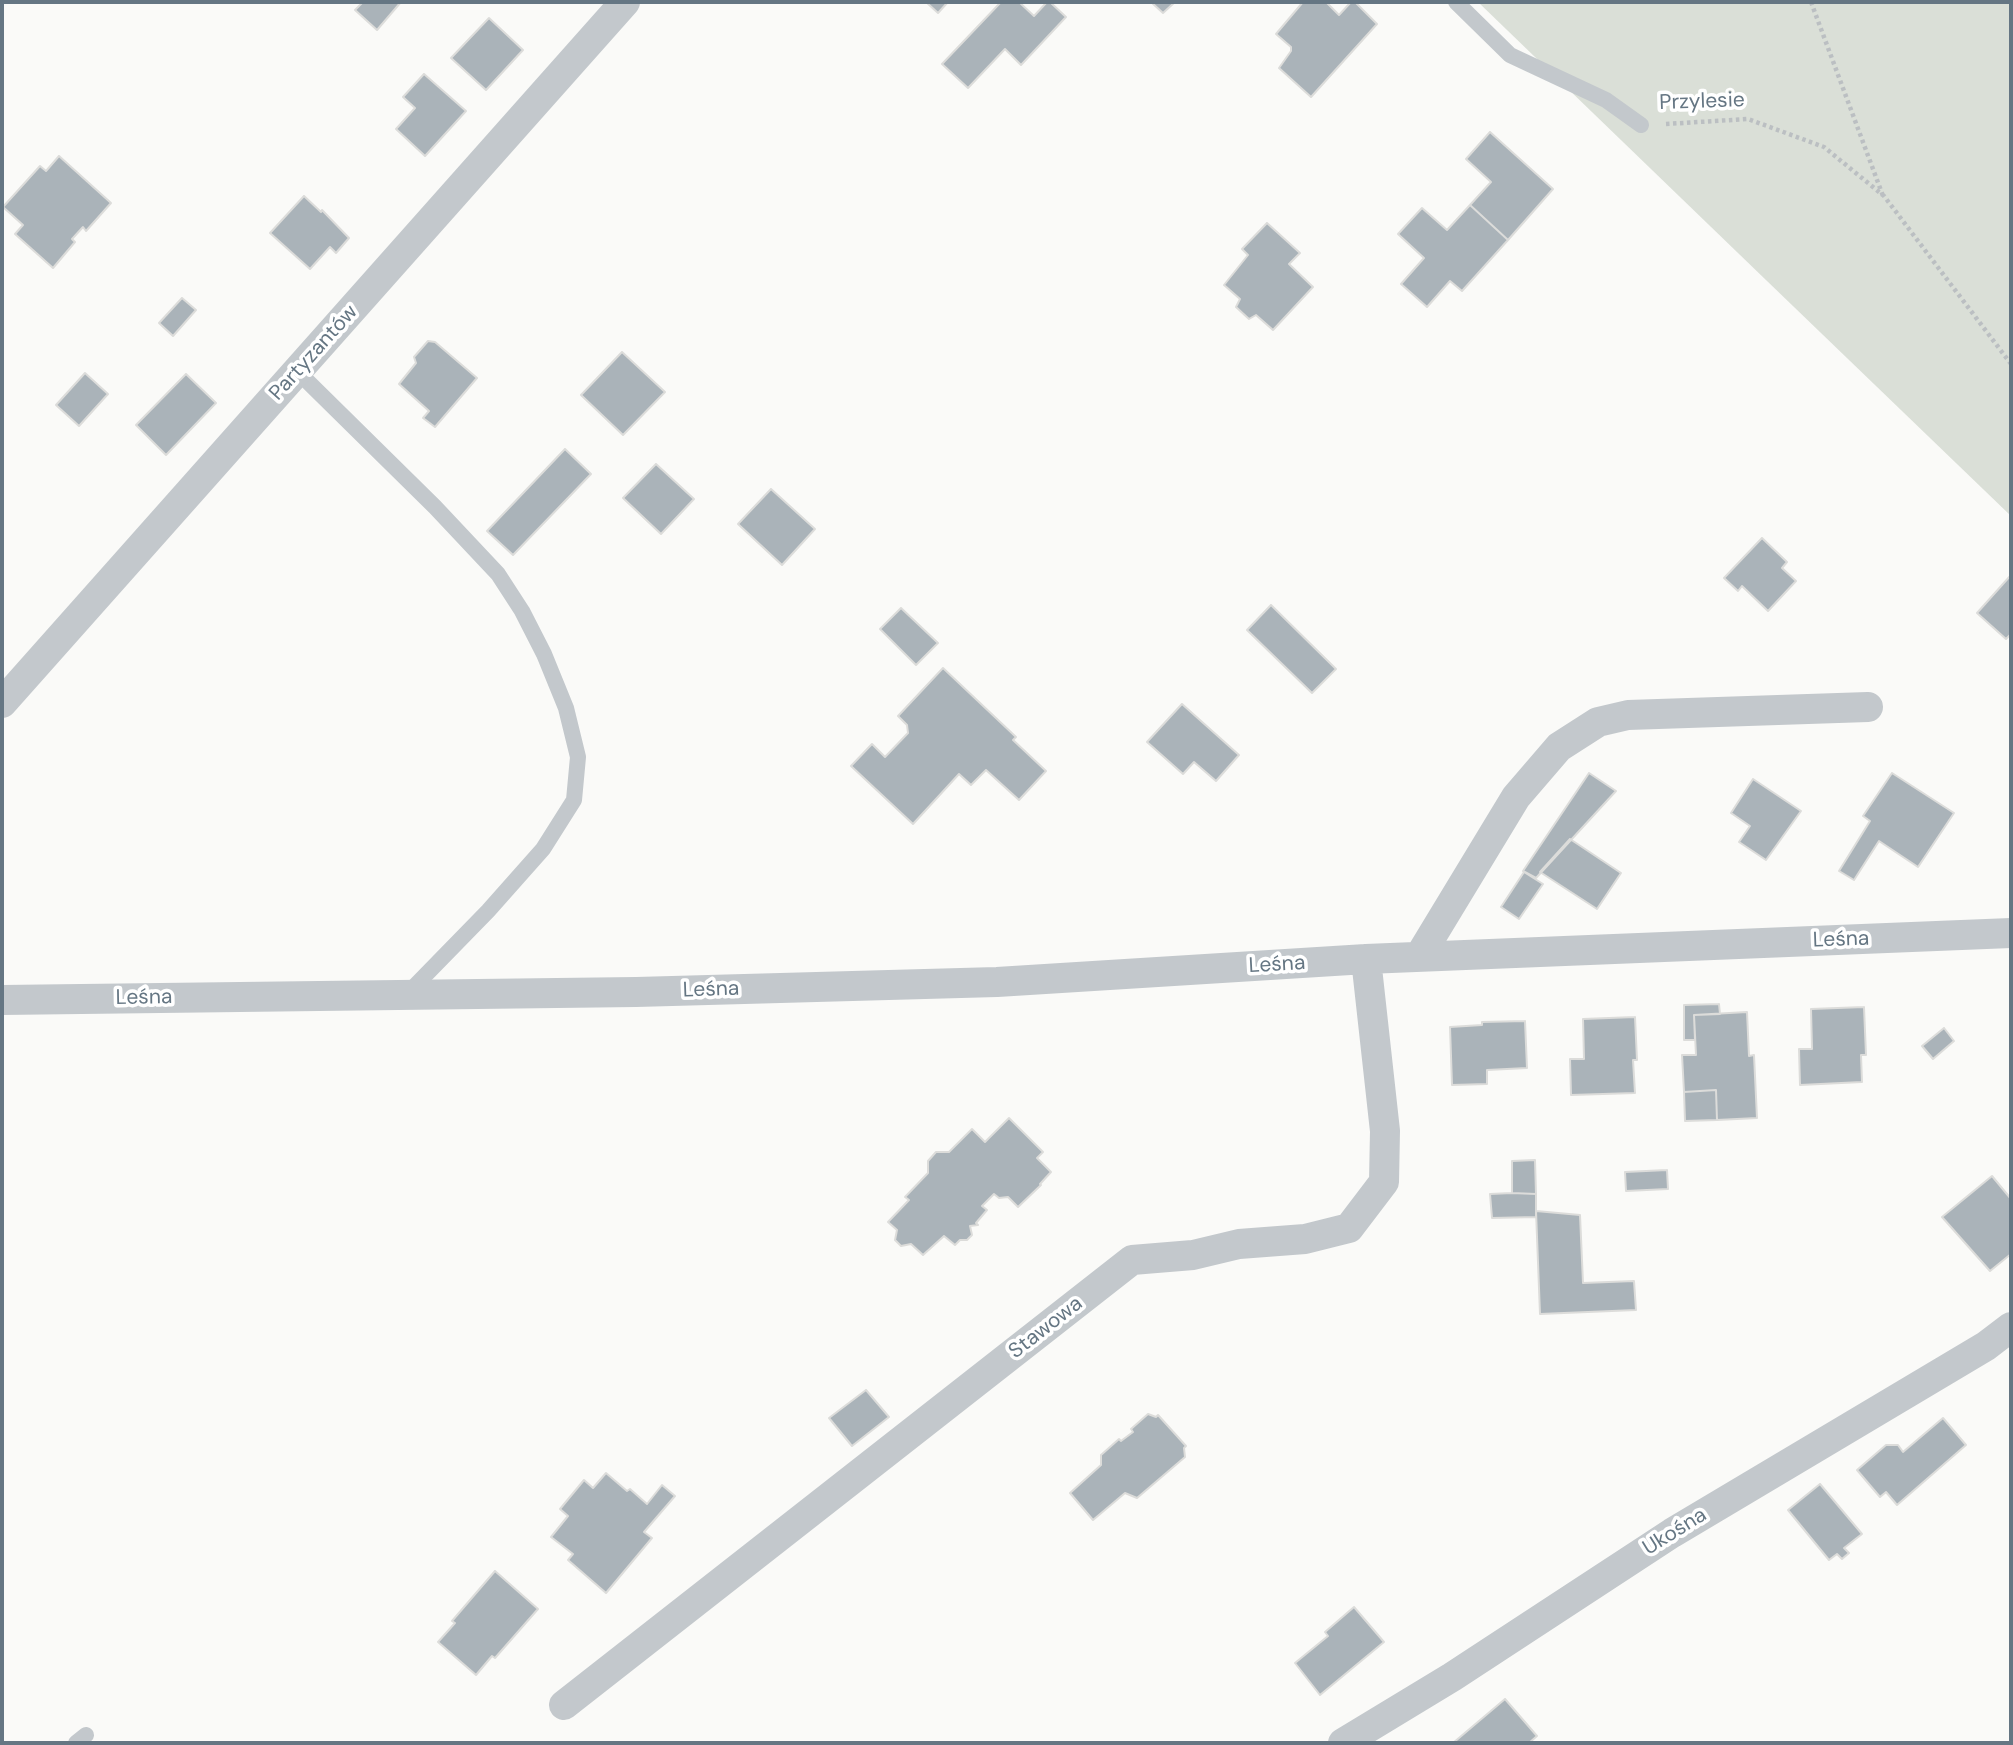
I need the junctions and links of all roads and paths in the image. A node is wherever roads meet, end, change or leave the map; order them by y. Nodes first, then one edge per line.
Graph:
1 (625, 2) edge
2 (1456, 2) edge
3 (1811, 2) edge
4 (1641, 125) joint
5 (1884, 196) junction
6 (2011, 364) edge
7 (297, 372) junction
8 (3, 699) edge
9 (1868, 707) dead end
10 (2011, 933) edge
11 (1419, 957) junction
12 (1366, 959) junction
13 (407, 995) junction
14 (2, 1000) edge
15 (2011, 1327) edge
16 (564, 1705) dead end
17 (1343, 1743) edge

1 - 7 street, Partyzantów
2 - 4 lane, Przylesie
3 - 5 path
4 - 5 path, Przylesie
5 - 6 path, Przylesie
7 - 8 street, Partyzantów
7 - 13 lane
9 - 11 street
10 - 11 street, Leśna
11 - 12 street, Leśna
12 - 13 street, Leśna
12 - 16 street, Stawowa
13 - 14 street, Leśna
15 - 17 street, Ukośna

